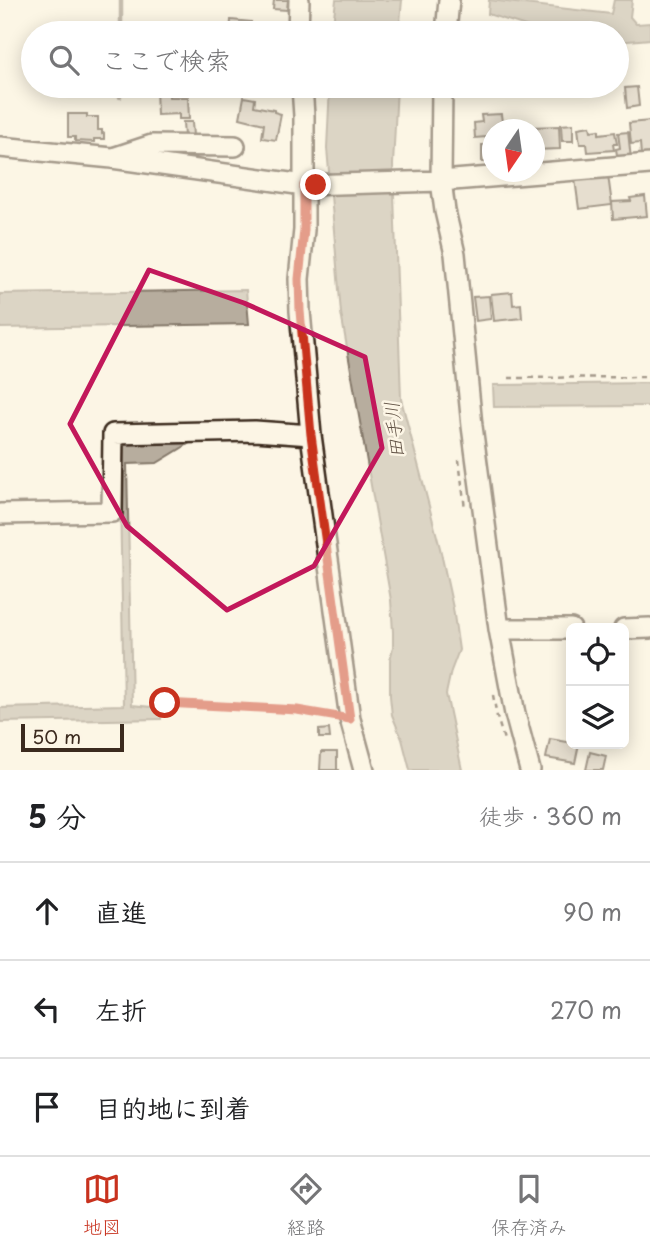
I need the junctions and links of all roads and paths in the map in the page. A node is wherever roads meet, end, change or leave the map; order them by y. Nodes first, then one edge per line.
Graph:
1 (299, 0) edge
2 (449, 0) edge
3 (299, 21) edge
4 (447, 21) edge
5 (303, 98) edge
6 (441, 98) edge
7 (235, 146) dead end
8 (0, 147) edge
9 (112, 158) junction
10 (650, 164) edge
11 (436, 181) junction
12 (310, 185) junction
13 (650, 377) edge
14 (509, 378) dead end
15 (311, 435) junction
16 (0, 514) edge
17 (650, 628) edge
18 (499, 629) junction
19 (566, 629) edge
20 (629, 629) edge
21 (165, 703) dead end
22 (350, 719) junction
23 (364, 770) edge
24 (530, 770) edge

1 - 3 street
2 - 4 street
5 - 12 street
6 - 11 street
7 - 9 street
8 - 9 street
9 - 12 street
10 - 11 street
11 - 12 street
11 - 18 street
12 - 15 street
13 - 14 path
15 - 16 street
15 - 22 street
17 - 20 street
18 - 19 street
18 - 24 street
21 - 22 path
22 - 23 street

